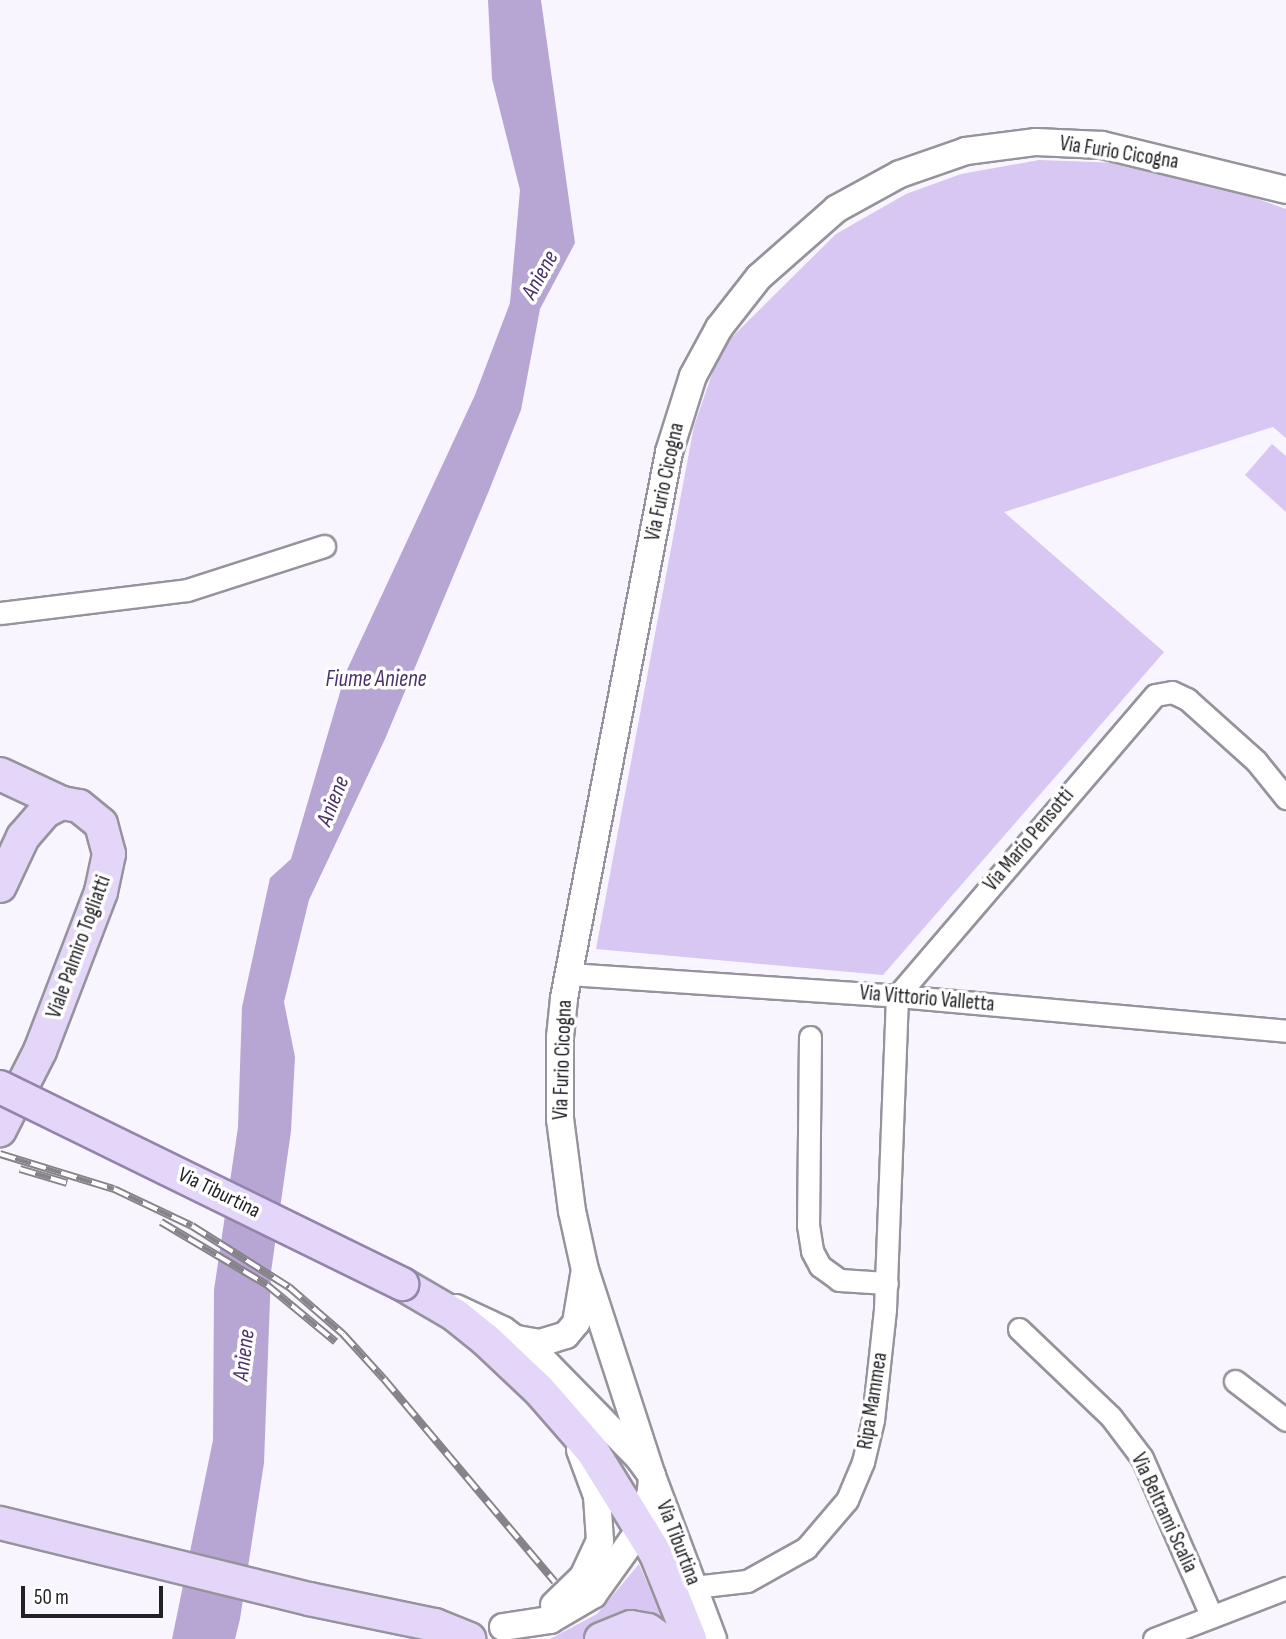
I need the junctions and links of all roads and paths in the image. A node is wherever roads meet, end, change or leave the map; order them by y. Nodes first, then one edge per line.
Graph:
1 (1286, 190) edge
2 (324, 546) dead end
3 (0, 614) edge
4 (0, 774) edge
5 (1286, 798) edge
6 (62, 803) junction
7 (0, 886) edge
8 (568, 974) junction
9 (897, 996) junction
10 (1286, 1031) edge
11 (810, 1037) dead end
12 (0, 1087) edge
13 (0, 1130) edge
14 (585, 1270) junction
15 (887, 1283) junction
16 (436, 1303) junction
17 (1019, 1329) dead end
18 (517, 1339) junction
19 (1235, 1381) dead end
20 (1286, 1420) edge
21 (567, 1423) junction
22 (653, 1476) junction
23 (3, 1523) edge
24 (641, 1528) junction
25 (694, 1587) junction
26 (1286, 1588) edge
27 (1210, 1615) junction
28 (435, 1625) junction
29 (503, 1627) junction
30 (469, 1639) edge
31 (601, 1639) edge
32 (661, 1639) edge
33 (690, 1639) edge
34 (713, 1639) edge
35 (1154, 1639) edge

1 - 8 street, Via Furio Cicogna
2 - 3 street
4 - 6 main road
5 - 9 street, Via Mario Pensotti
6 - 7 main road
6 - 13 main road, Viale Palmiro Togliatti
8 - 9 street, Via Vittorio Valletta
8 - 14 street, Via Furio Cicogna
9 - 10 street, Via Vittorio Valletta
9 - 15 street, Ripa Mammea
11 - 15 street
12 - 16 main road, Via Tiburtina, bridge
14 - 18 street, Via Furio Cicogna
14 - 22 street, Via Furio Cicogna
15 - 25 street, Ripa Mammea
16 - 18 street, Via Tiburtina
16 - 21 main road, Via Tiburtina
17 - 27 street, Via Beltrami Scalia
18 - 22 street, Via Tiburtina
19 - 20 street
21 - 24 main road, Via Tiburtina
21 - 29 street
22 - 24 street
22 - 25 street, Via Tiburtina
23 - 28 main road
24 - 29 street
24 - 33 main road, Via Tiburtina
25 - 34 street, Via Tiburtina
26 - 27 street
27 - 35 street
28 - 29 street
28 - 30 main road
31 - 32 main road

